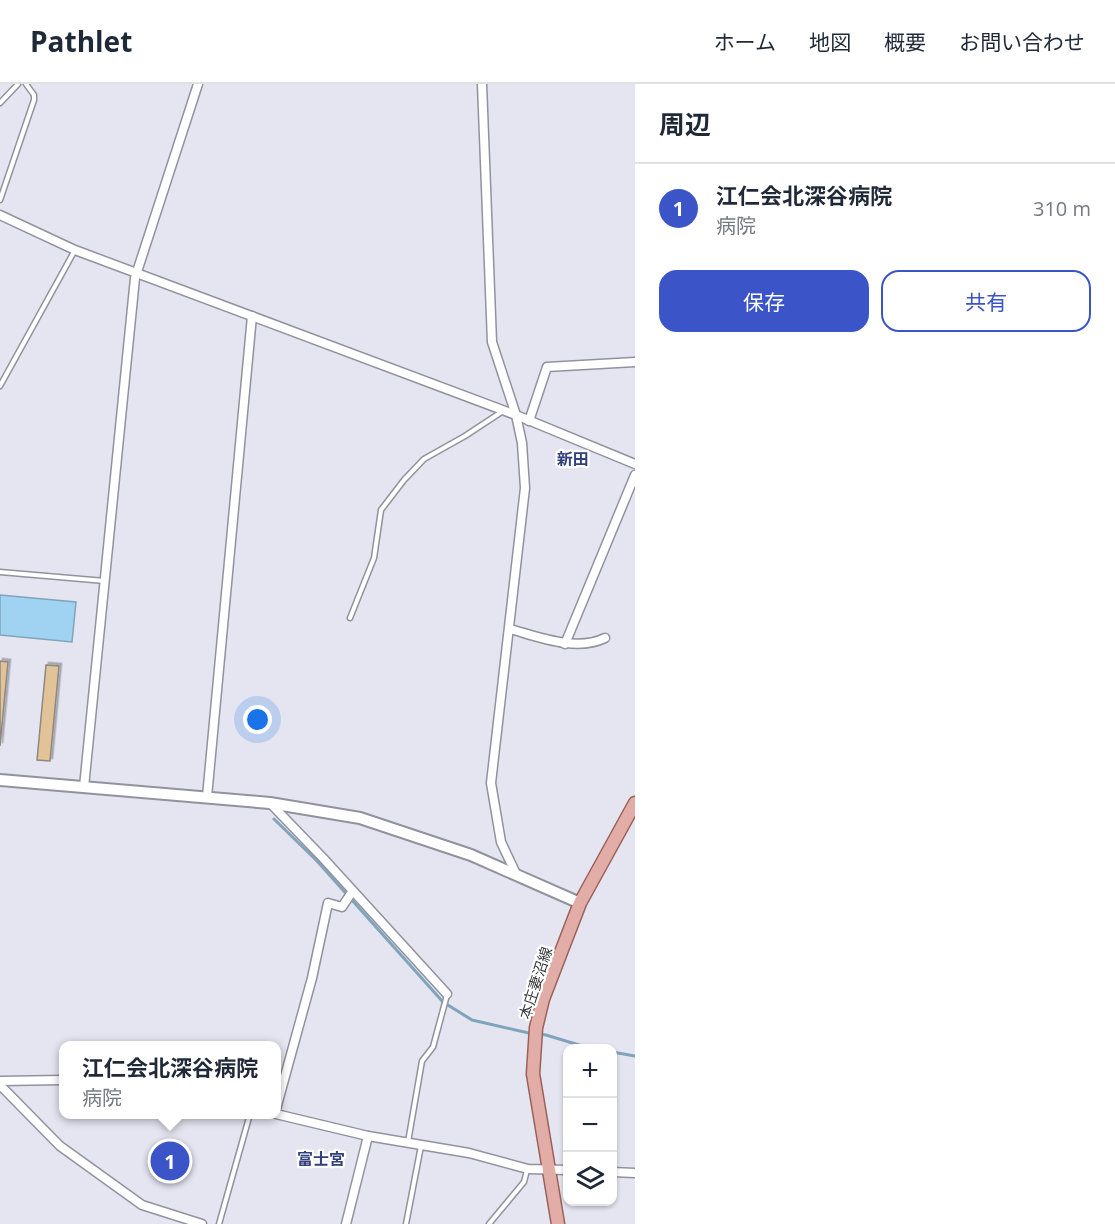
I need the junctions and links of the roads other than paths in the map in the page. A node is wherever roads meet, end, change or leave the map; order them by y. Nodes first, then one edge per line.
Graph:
1 (18, 84) edge
2 (26, 84) edge
3 (198, 84) edge
4 (482, 84) edge
5 (0, 103) edge
6 (0, 200) edge
7 (0, 215) edge
8 (75, 250) junction
9 (136, 273) junction
10 (252, 316) junction
11 (635, 362) edge
12 (0, 386) edge
13 (504, 411) junction
14 (516, 415) junction
15 (529, 421) junction
16 (635, 464) edge
17 (635, 475) edge
18 (0, 572) edge
19 (106, 581) junction
20 (350, 618) dead end
21 (510, 629) junction
22 (605, 638) dead end
23 (565, 644) junction
24 (0, 780) edge
25 (84, 787) junction
26 (207, 797) junction
27 (270, 803) junction
28 (635, 803) edge
29 (516, 874) junction
30 (352, 892) junction
31 (580, 903) junction
32 (447, 994) joint
33 (59, 1080) edge
34 (0, 1083) edge
35 (281, 1090) edge
36 (281, 1115) edge
37 (249, 1119) edge
38 (368, 1136) junction
39 (408, 1142) junction
40 (422, 1145) junction
41 (528, 1169) junction
42 (550, 1170) junction
43 (563, 1170) edge
44 (617, 1172) edge
45 (635, 1173) edge
46 (202, 1224) edge
47 (219, 1224) edge
48 (346, 1224) edge
49 (406, 1224) edge
50 (489, 1224) edge
51 (558, 1224) edge

1 - 5 lane
2 - 6 lane
3 - 9 street
4 - 14 street
7 - 8 street
8 - 9 street
8 - 12 lane
9 - 10 street
9 - 19 street
10 - 13 street
10 - 26 street
11 - 15 street
13 - 14 street
13 - 20 lane
14 - 15 street
14 - 21 street
15 - 16 street
17 - 23 street
18 - 19 lane
19 - 25 street
21 - 23 street
21 - 29 street
22 - 23 street
24 - 25 street
25 - 26 street
26 - 27 street
27 - 29 street
27 - 30 street
28 - 31 main road, 本庄妻沼線
29 - 31 street
30 - 32 street
30 - 35 street
31 - 42 main road, 本庄妻沼線
32 - 39 lane
33 - 34 street
34 - 46 street
36 - 38 street
37 - 47 lane
38 - 39 street
38 - 48 street
39 - 40 street
40 - 41 street
40 - 49 lane
41 - 42 street
41 - 50 lane
42 - 43 street
42 - 51 main road, 本庄妻沼線
44 - 45 street

